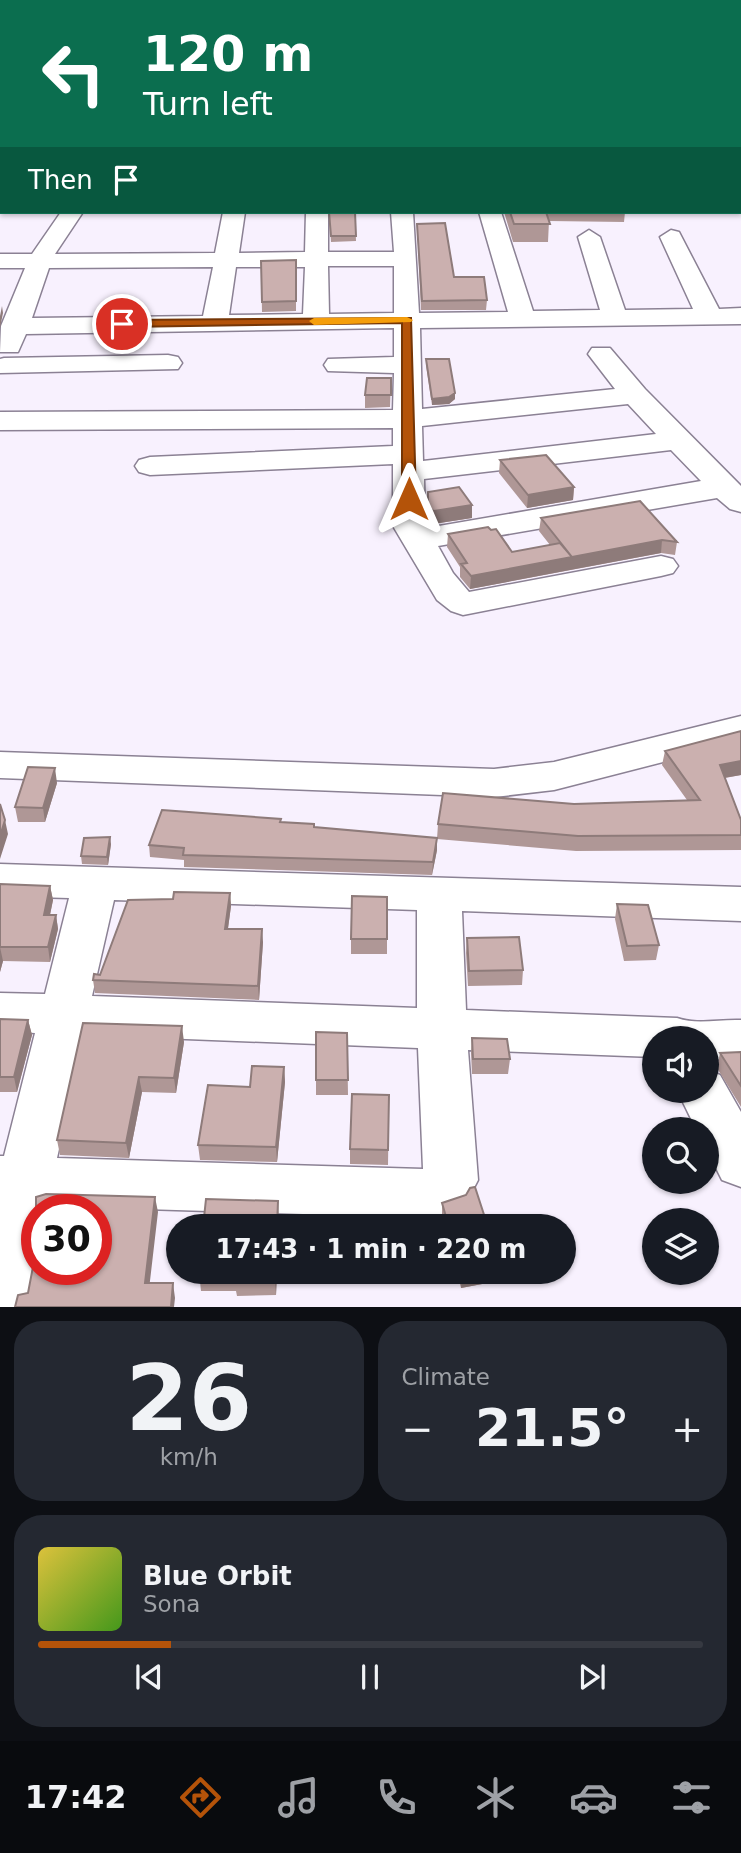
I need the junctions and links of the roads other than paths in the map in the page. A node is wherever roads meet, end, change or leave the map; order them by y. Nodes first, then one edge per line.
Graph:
1 (71, 214) edge
2 (234, 214) edge
3 (317, 214) edge
4 (402, 214) edge
5 (490, 214) edge
6 (589, 237) dead end
7 (671, 237) dead end
8 (40, 259) junction
9 (225, 259) junction
10 (317, 259) junction
11 (406, 259) junction
12 (0, 261) edge
13 (710, 317) junction
14 (741, 317) edge
15 (615, 318) junction
16 (407, 320) junction
17 (316, 321) junction
18 (215, 322) junction
19 (176, 323) junction
20 (14, 326) junction
21 (512, 327) junction
22 (601, 354) dead end
23 (168, 363) junction
24 (3, 364) edge
25 (338, 365) dead end
26 (408, 365) junction
27 (635, 395) junction
28 (409, 419) junction
29 (0, 421) edge
30 (154, 421) junction
31 (679, 439) junction
32 (409, 463) junction
33 (150, 466) dead end
34 (732, 495) edge
35 (417, 534) junction
36 (661, 566) dead end
37 (741, 729) edge
38 (6, 756) edge
39 (0, 880) edge
40 (95, 883) junction
41 (439, 893) junction
42 (741, 904) edge
43 (0, 1012) edge
44 (65, 1014) junction
45 (442, 1028) junction
46 (642, 1037) edge
47 (719, 1039) edge
48 (741, 1040) edge
49 (709, 1103) edge
50 (741, 1163) edge
51 (12, 1181) edge
52 (0, 1306) edge

1 - 8 street
2 - 9 street
3 - 10 street
4 - 11 street
5 - 21 street
6 - 15 street
7 - 13 street
8 - 9 street
8 - 12 street
8 - 20 street
9 - 10 street
9 - 18 street
10 - 11 street
10 - 17 street
11 - 16 street
13 - 14 street
13 - 15 street
15 - 21 street
16 - 17 street
16 - 21 street
16 - 26 street
17 - 18 street
18 - 19 street
19 - 20 street
19 - 23 street
20 - 24 street
22 - 27 street
23 - 24 street
23 - 30 street
25 - 26 street
26 - 28 street
27 - 28 street
27 - 31 street
28 - 30 street
28 - 32 street
29 - 30 street
31 - 32 street
31 - 34 street
32 - 33 street
32 - 35 street
34 - 35 street
35 - 36 street
37 - 38 street
39 - 40 street
40 - 41 street
40 - 44 street
41 - 42 street
41 - 45 street
43 - 44 street
44 - 45 street
44 - 51 street
45 - 46 street
45 - 51 street
47 - 48 street
49 - 50 street
51 - 52 street

